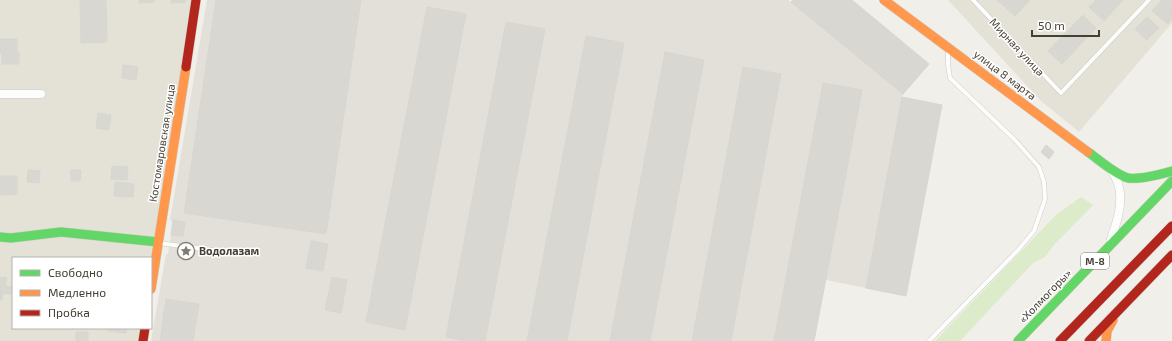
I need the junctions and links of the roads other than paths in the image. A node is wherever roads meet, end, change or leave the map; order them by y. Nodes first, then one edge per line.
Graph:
1 (196, 0) edge
2 (884, 0) edge
3 (973, 0) edge
4 (1149, 0) edge
5 (949, 48) junction
6 (0, 94) edge
7 (41, 94) dead end
8 (1111, 169) junction
9 (1172, 171) edge
10 (1172, 181) edge
11 (1172, 226) edge
12 (0, 237) edge
13 (158, 242) junction
14 (1109, 246) junction
15 (219, 251) dead end
16 (1172, 255) edge
17 (152, 282) edge
18 (1120, 308) junction
19 (145, 329) edge
20 (143, 341) edge
21 (929, 341) edge
22 (1018, 341) edge
23 (1060, 341) edge
24 (1090, 341) edge
25 (1106, 341) edge

1 - 13 main road, Костомаровская улица
2 - 5 main road, улица 8 марта
3 - 4 lane, Мирная улица
5 - 8 main road, улица 8 марта
5 - 21 lane
6 - 7 street
8 - 9 main road, улица 8 марта
8 - 14 street
10 - 14 main road, «Холмогоры» / М-8
11 - 23 main road, М-8
12 - 13 main road
13 - 15 lane
13 - 17 main road, Костомаровская улица
14 - 22 main road, «Холмогоры» / М-8
16 - 18 main road
18 - 24 main road
18 - 25 main road
19 - 20 main road

